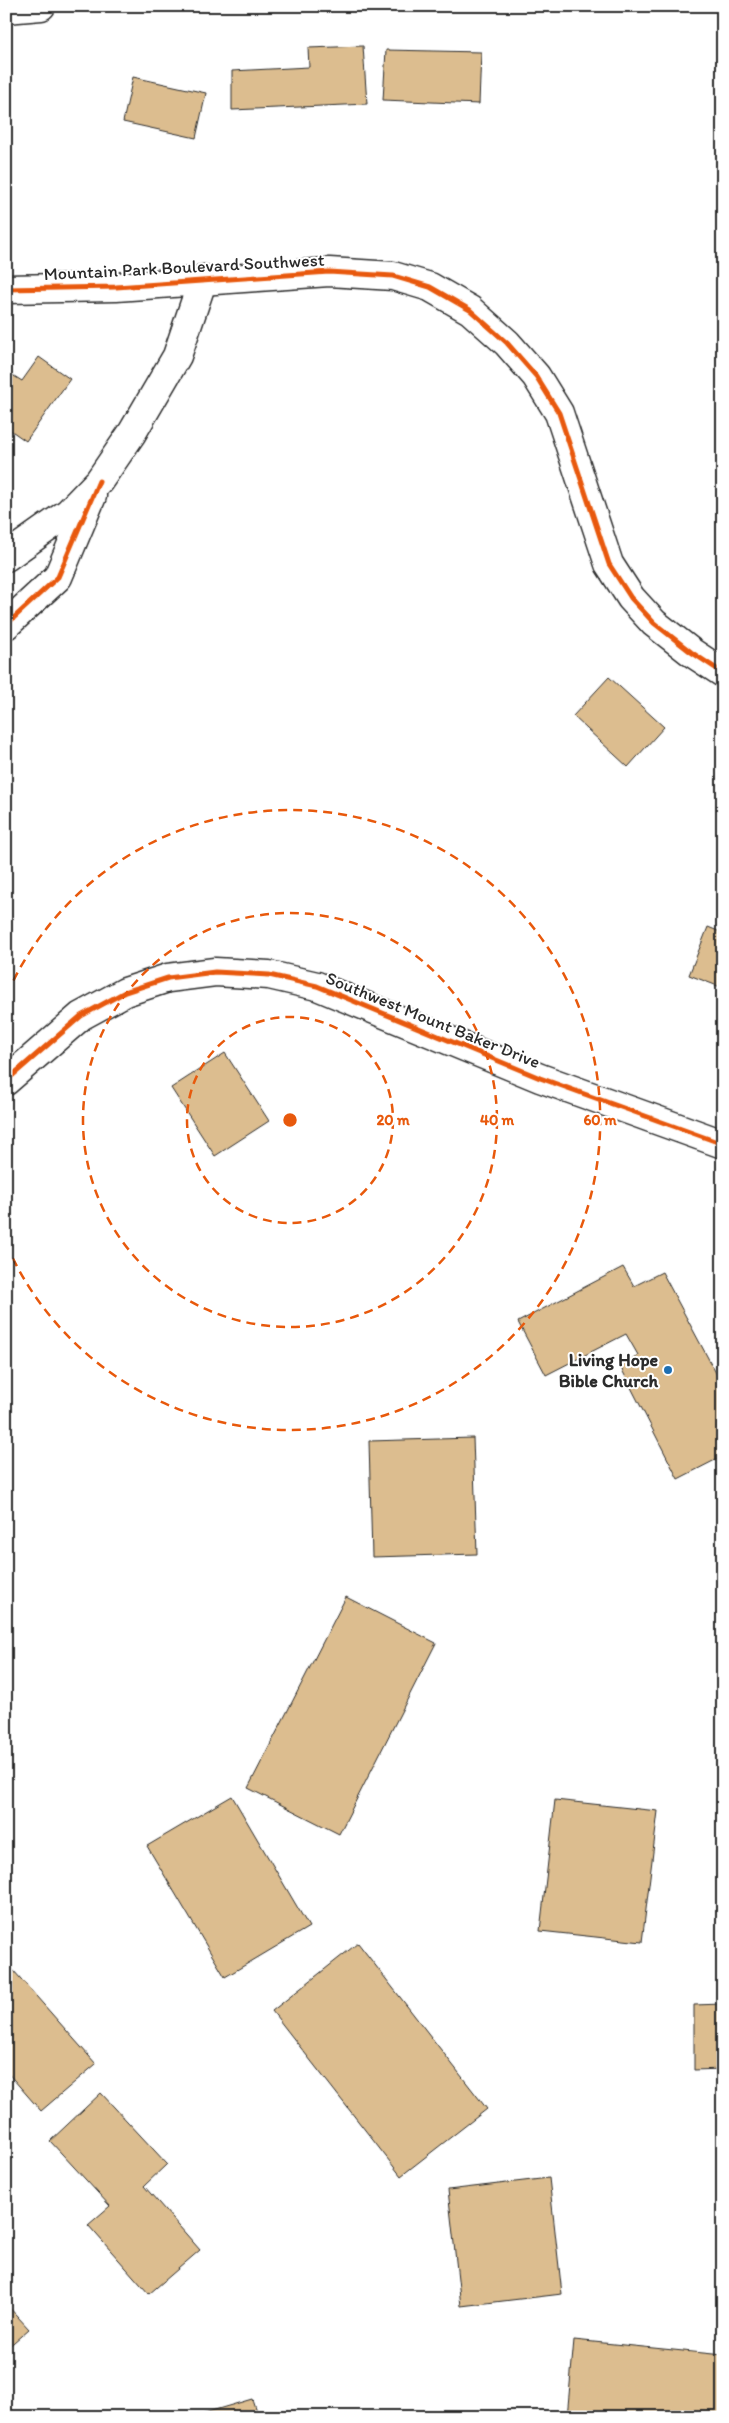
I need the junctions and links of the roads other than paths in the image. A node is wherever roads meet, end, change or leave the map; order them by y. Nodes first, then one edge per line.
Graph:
1 (41, 6) edge
2 (6, 9) edge
3 (203, 279) junction
4 (6, 289) edge
5 (99, 481) junction
6 (6, 557) edge
7 (6, 625) edge
8 (723, 673) edge
9 (6, 1081) edge
10 (723, 1144) edge

1 - 2 street
3 - 4 street, Mountain Park Boulevard Southwest
3 - 5 street
3 - 8 street, Mountain Park Boulevard Southwest
5 - 6 street
5 - 7 street
9 - 10 street, Southwest Mount Baker Drive

